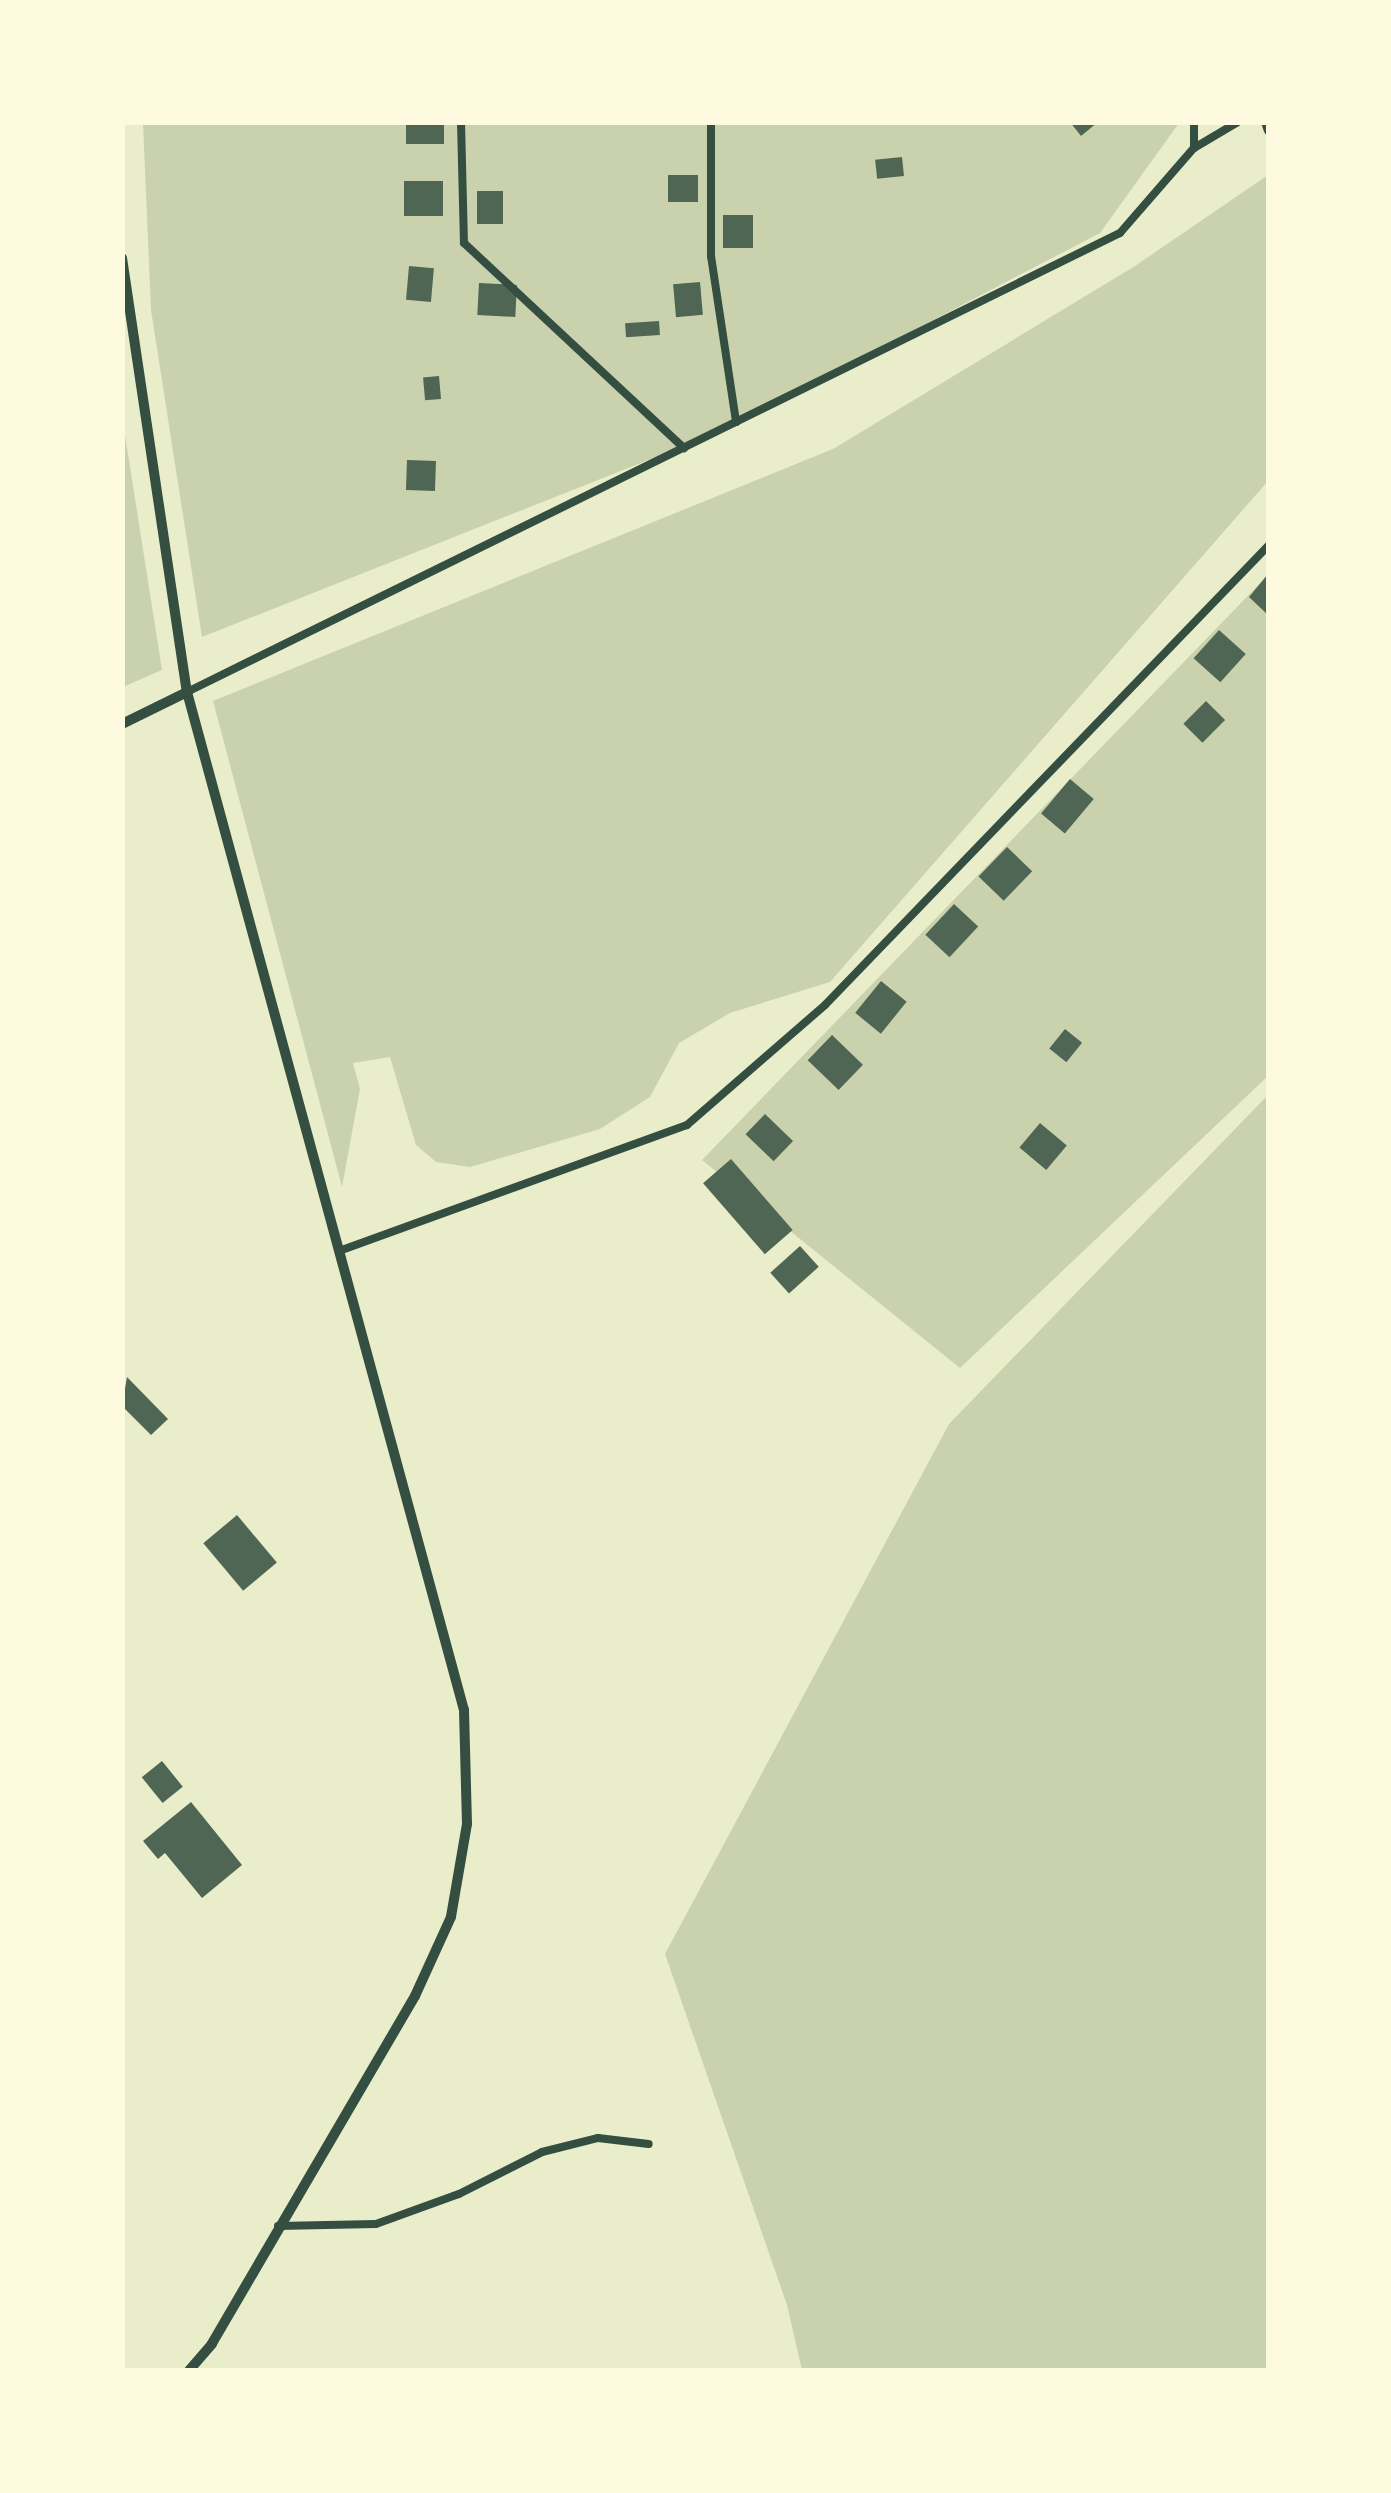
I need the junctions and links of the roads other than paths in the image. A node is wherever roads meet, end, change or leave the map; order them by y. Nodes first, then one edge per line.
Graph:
1 (460, 122) edge
2 (711, 122) edge
3 (1194, 122) edge
4 (1238, 122) edge
5 (1266, 122) edge
6 (1268, 131) edge
7 (1194, 148) junction
8 (122, 258) edge
9 (736, 422) junction
10 (684, 448) junction
11 (1268, 546) edge
12 (187, 692) junction
13 (122, 724) edge
14 (339, 1250) junction
15 (649, 2144) dead end
16 (278, 2226) junction
17 (189, 2370) edge

1 - 10 lane
2 - 9 lane
3 - 7 lane
4 - 7 lane
5 - 6 lane
7 - 9 lane
8 - 12 street
9 - 10 lane
10 - 12 lane
11 - 14 lane
12 - 13 street
12 - 14 street
14 - 16 street
15 - 16 lane
16 - 17 street

